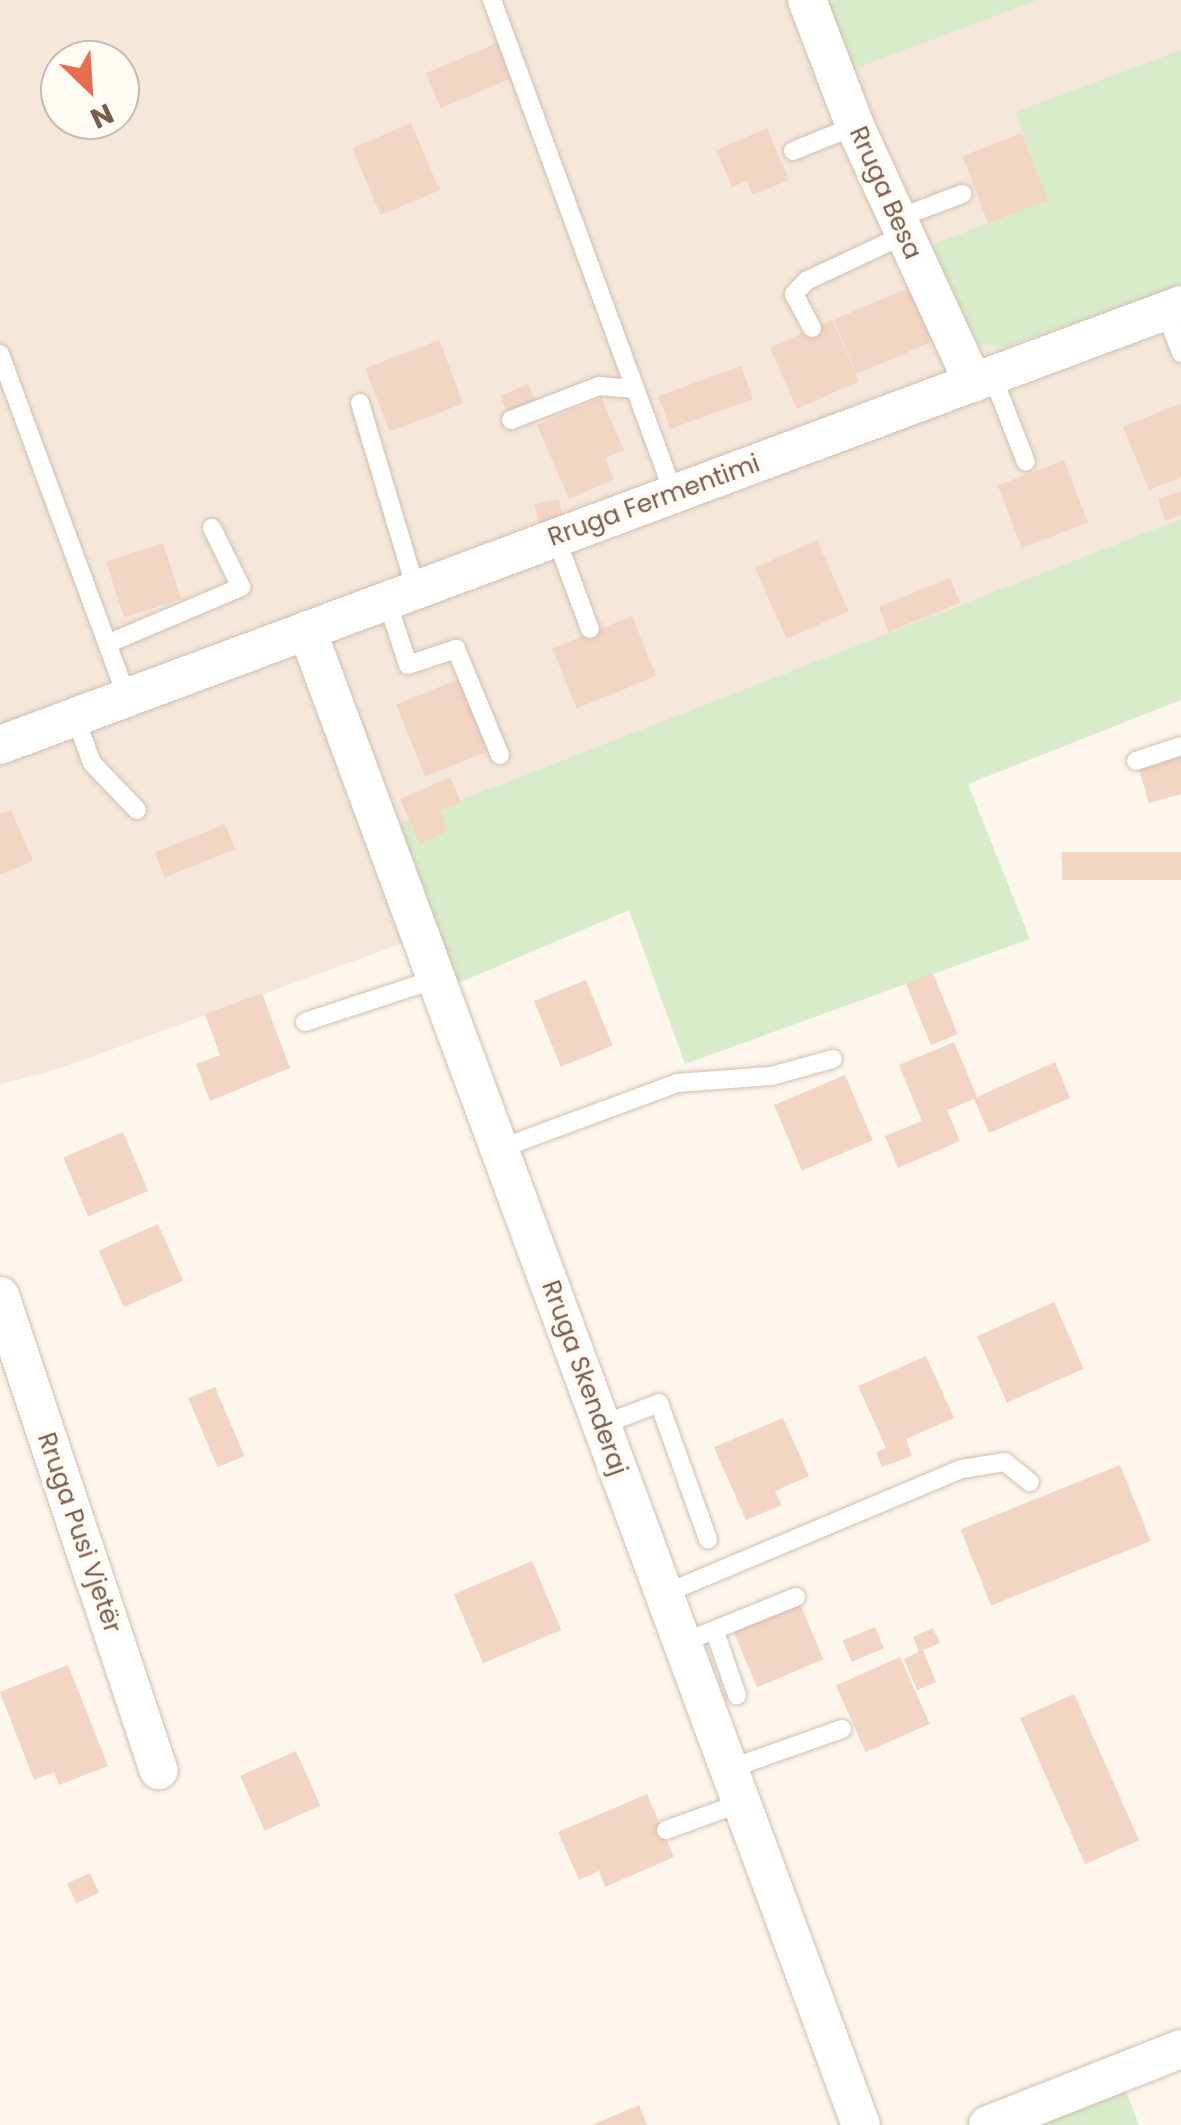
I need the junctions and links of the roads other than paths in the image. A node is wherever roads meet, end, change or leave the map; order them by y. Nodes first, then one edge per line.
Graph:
1 (492, 0) edge
2 (807, 0) edge
3 (855, 126) junction
4 (793, 152) dead end
5 (962, 194) dead end
6 (900, 227) junction
7 (1173, 308) edge
8 (812, 328) dead end
9 (1181, 353) edge
10 (0, 354) edge
11 (982, 379) junction
12 (635, 389) junction
13 (360, 403) dead end
14 (511, 420) dead end
15 (1026, 462) dead end
16 (674, 494) junction
17 (212, 528) dead end
18 (556, 538) junction
19 (401, 596) junction
20 (307, 630) junction
21 (590, 630) dead end
22 (107, 644) junction
23 (127, 698) junction
24 (75, 717) junction
25 (0, 745) edge
26 (1181, 746) edge
27 (500, 755) dead end
28 (1136, 761) dead end
29 (137, 810) dead end
30 (436, 979) junction
31 (305, 1022) dead end
32 (833, 1059) dead end
33 (499, 1149) junction
34 (0, 1296) edge
35 (602, 1425) junction
36 (1030, 1482) dead end
37 (708, 1539) dead end
38 (664, 1594) junction
39 (796, 1597) dead end
40 (698, 1638) junction
41 (737, 1695) dead end
42 (842, 1729) dead end
43 (159, 1770) dead end
44 (735, 1786) junction
45 (666, 1830) dead end
46 (1181, 2049) edge
47 (861, 2125) edge
48 (988, 2125) edge

1 - 12 lane
2 - 3 street, Rruga Besa
3 - 4 lane
3 - 6 street, Rruga Besa
5 - 6 lane
6 - 8 lane
6 - 11 street, Rruga Besa
7 - 9 lane
7 - 11 street, Rruga Fermentimi
10 - 22 lane
11 - 15 lane
11 - 16 street, Rruga Fermentimi
12 - 14 lane
12 - 16 lane
13 - 19 lane
16 - 18 street, Rruga Fermentimi
17 - 22 lane
18 - 19 street, Rruga Fermentimi
18 - 21 lane
19 - 20 street, Rruga Fermentimi
19 - 27 lane
20 - 23 street, Rruga Fermentimi
20 - 30 street, Rruga Skenderaj
22 - 23 lane
23 - 24 street, Rruga Fermentimi
24 - 25 street, Rruga Fermentimi
24 - 29 lane
26 - 28 lane
30 - 31 lane
30 - 33 street, Rruga Skenderaj
32 - 33 lane
33 - 35 street, Rruga Skenderaj
34 - 43 street, Rruga Pusi Vjetër
35 - 37 lane
35 - 38 street, Rruga Skenderaj
36 - 38 lane
38 - 40 street, Rruga Skenderaj
39 - 40 lane
40 - 41 lane
40 - 44 street, Rruga Skenderaj
42 - 44 lane
44 - 45 lane
44 - 47 street, Rruga Skenderaj
46 - 48 street

